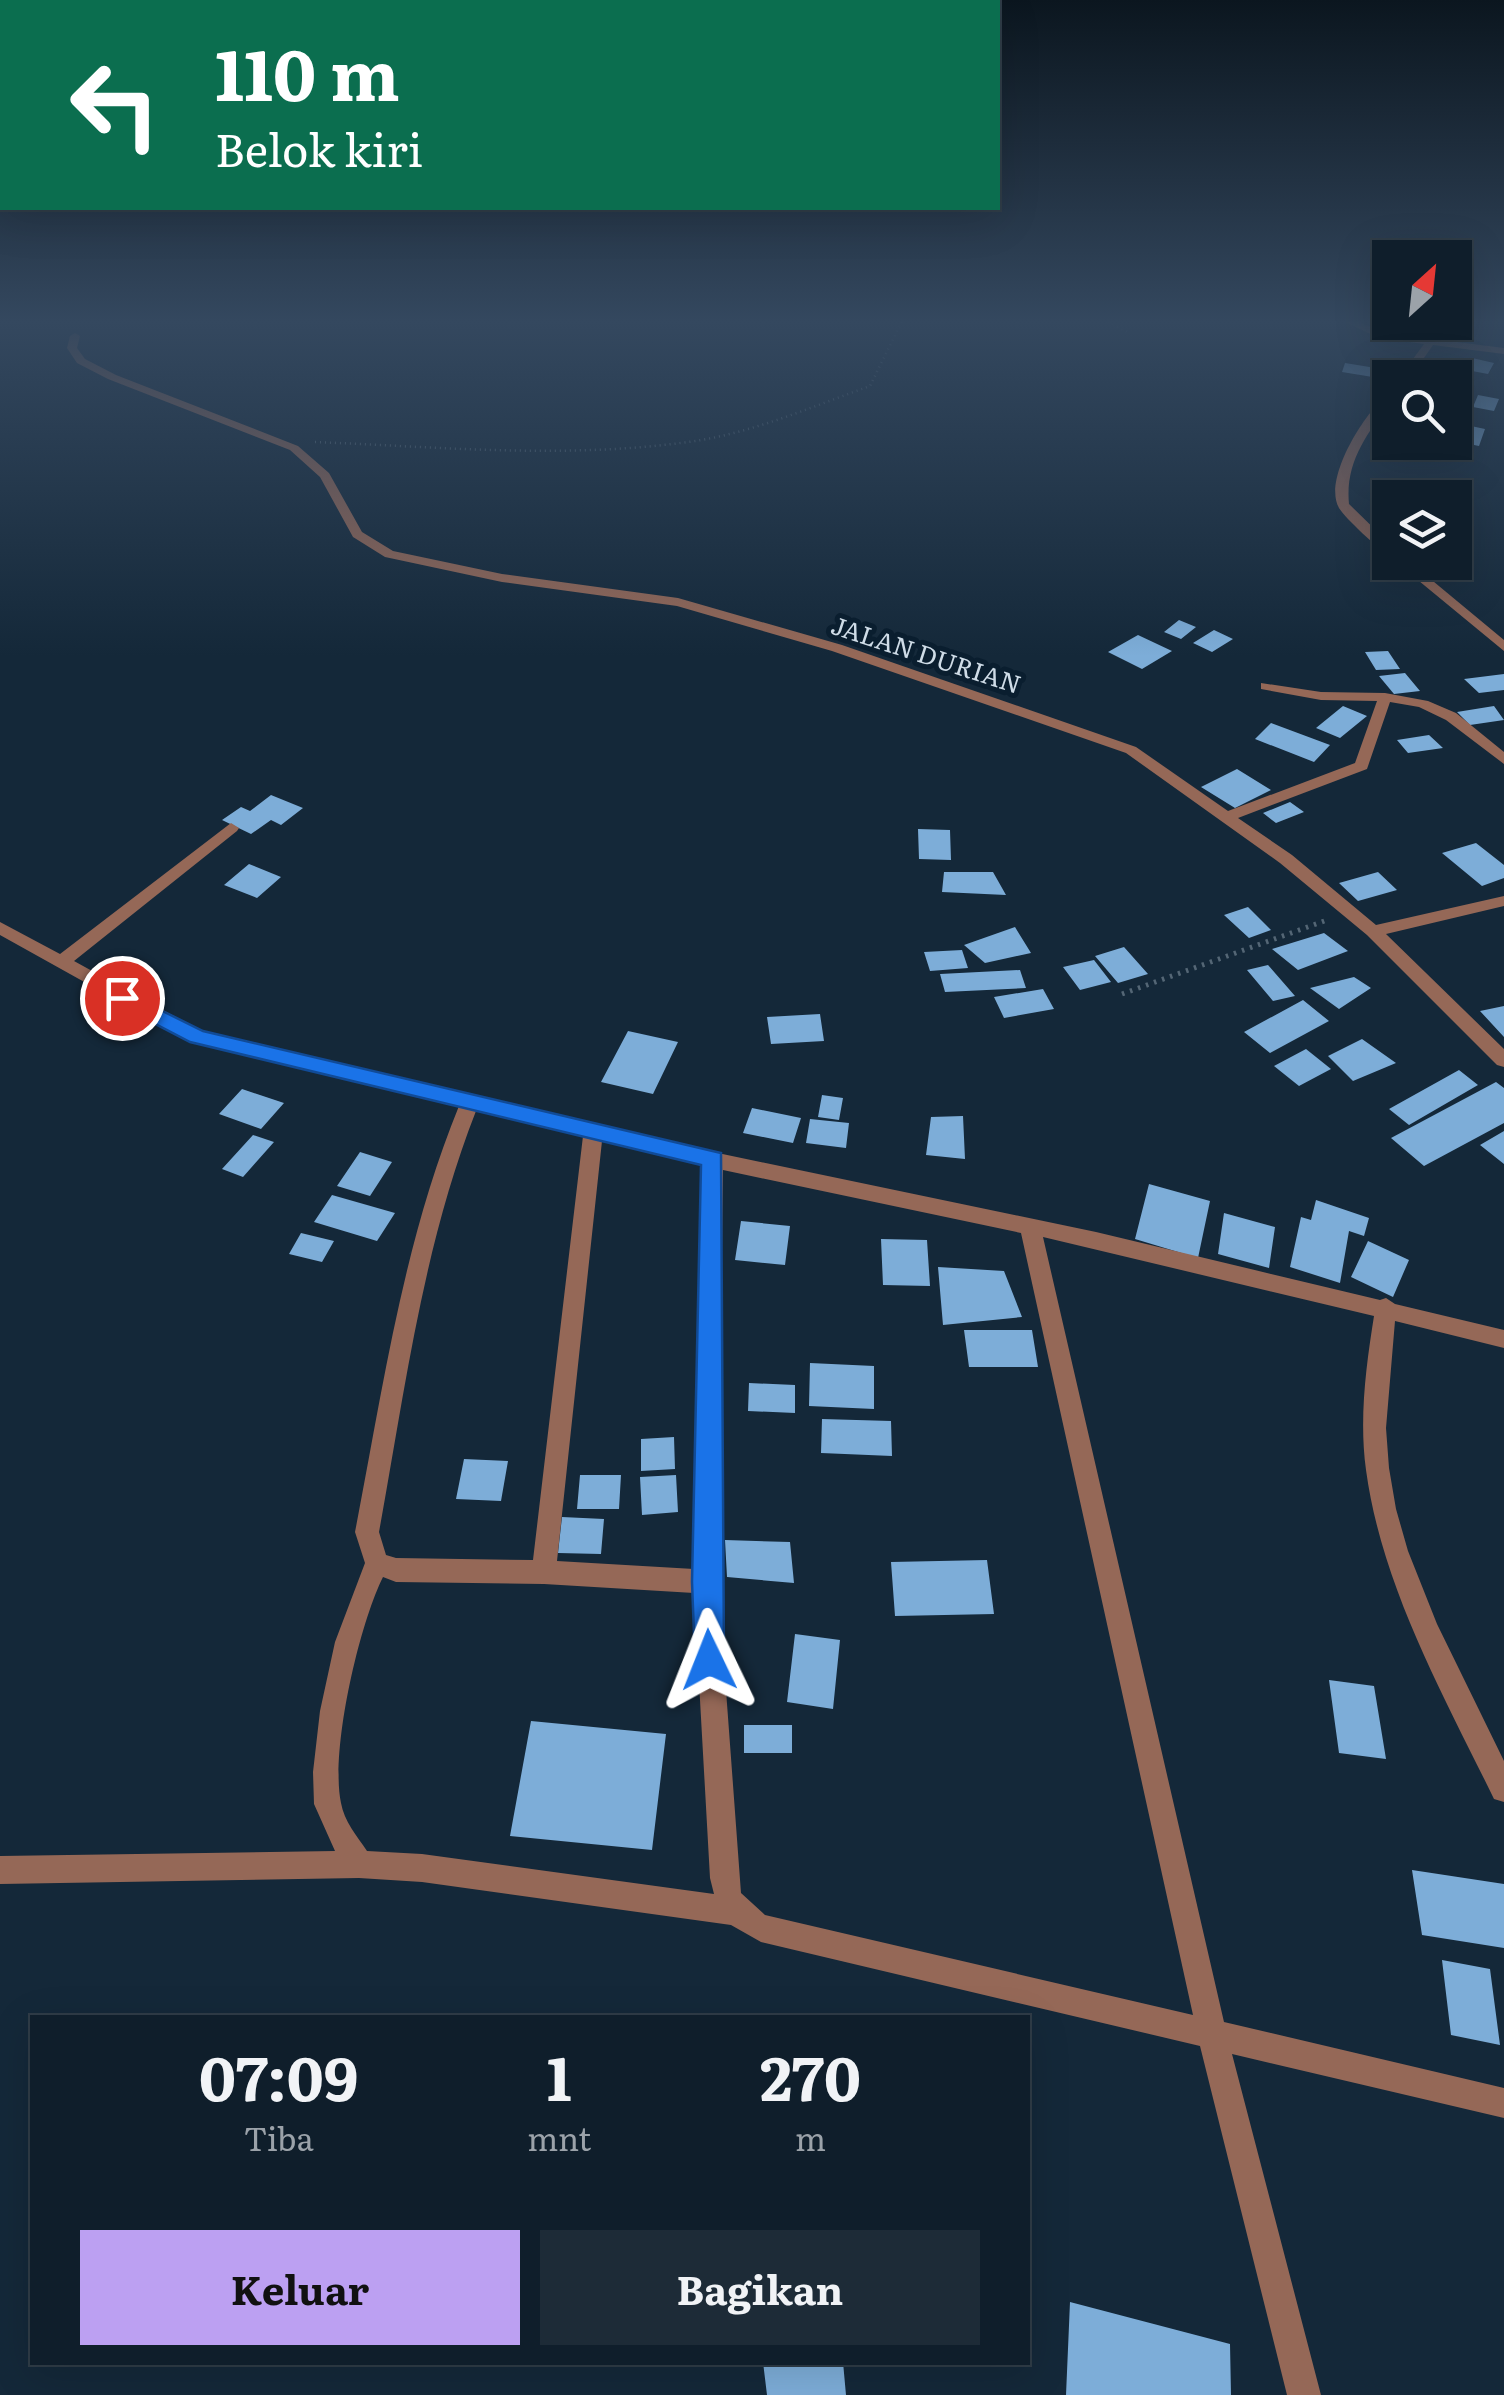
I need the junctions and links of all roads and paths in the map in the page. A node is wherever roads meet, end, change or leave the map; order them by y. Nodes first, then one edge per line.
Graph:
1 (257, 433) edge
2 (726, 433) edge
3 (1364, 433) edge
4 (276, 440) junction
5 (1372, 533) edge
6 (1424, 580) edge
7 (1504, 647) edge
8 (1266, 686) dead end
9 (1385, 697) junction
10 (1504, 760) edge
11 (1229, 816) junction
12 (231, 828) dead end
13 (1504, 901) edge
14 (1348, 912) junction
15 (0, 928) edge
16 (1373, 932) junction
17 (60, 963) junction
18 (1122, 994) dead end
19 (1504, 1060) edge
20 (470, 1102) junction
21 (593, 1132) junction
22 (713, 1160) junction
23 (1030, 1226) junction
24 (1386, 1307) junction
25 (1504, 1340) edge
26 (377, 1564) junction
27 (544, 1572) junction
28 (706, 1582) junction
29 (1504, 1788) edge
30 (359, 1864) junction
31 (0, 1870) edge
32 (733, 1911) junction
33 (1212, 2035) junction
34 (1504, 2103) edge
35 (1304, 2395) edge

1 - 4 street, JALAN DURIAN
2 - 4 path
3 - 5 street
4 - 11 street, JALAN DURIAN
6 - 7 street
8 - 9 street
9 - 10 street
9 - 11 street
11 - 14 street, JALAN DURIAN
12 - 17 street
13 - 16 street
14 - 16 street, JALAN DURIAN
14 - 18 path
15 - 17 street
16 - 19 street, JALAN DURIAN
17 - 20 street
20 - 21 street
20 - 26 street
21 - 22 street
21 - 27 street
22 - 23 street
22 - 28 street
23 - 24 street
23 - 33 street
24 - 25 street
24 - 29 street
26 - 27 street
26 - 30 street
27 - 28 street
28 - 32 street
30 - 31 street
30 - 32 street
32 - 33 street
33 - 34 street
33 - 35 street

